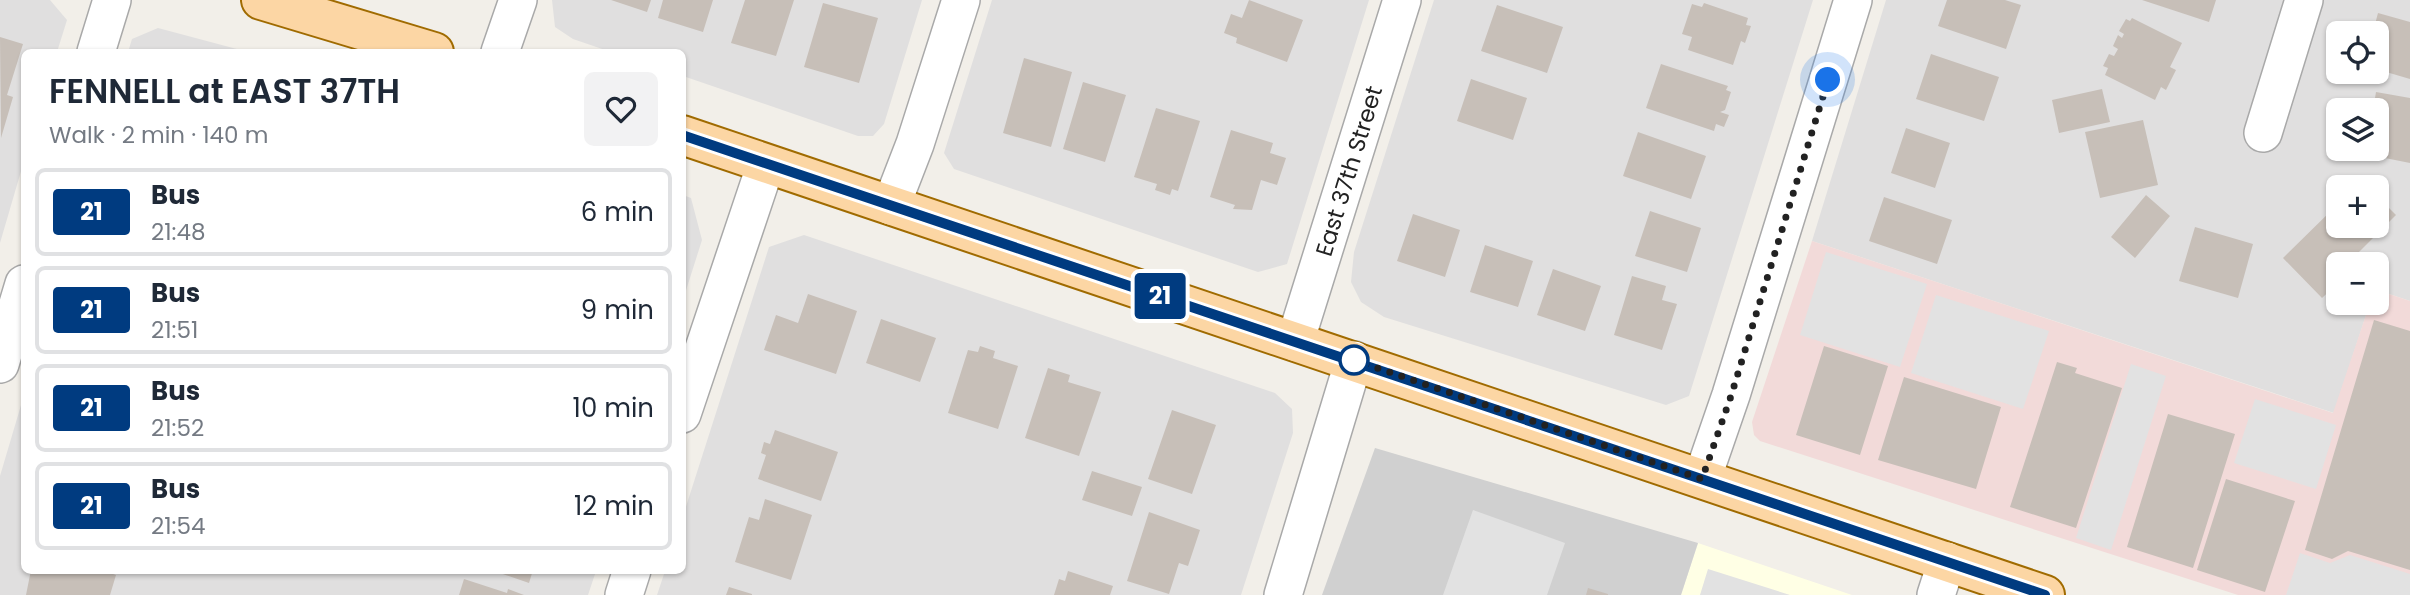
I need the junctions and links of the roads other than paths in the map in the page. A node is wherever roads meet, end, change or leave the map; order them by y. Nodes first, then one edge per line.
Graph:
1 (112, 0) edge
2 (261, 0) edge
3 (517, 0) edge
4 (961, 0) edge
5 (1402, 0) edge
6 (1853, 0) edge
7 (2304, 0) edge
8 (97, 49) edge
9 (424, 49) edge
10 (500, 49) edge
11 (2263, 133) dead end
12 (686, 136) edge
13 (766, 164) junction
14 (891, 206) junction
15 (21, 294) edge
16 (1295, 342) junction
17 (1354, 360) junction
18 (0, 363) edge
19 (686, 402) edge
20 (1702, 479) junction
21 (631, 574) edge
22 (1941, 578) edge
23 (624, 595) edge
24 (1283, 595) edge
25 (2045, 595) edge

1 - 8 street
2 - 9 main road
3 - 10 street
4 - 14 street
5 - 16 street, East 37th Street
6 - 20 street
7 - 11 street
12 - 13 main road
13 - 14 main road
13 - 19 street
14 - 16 main road
15 - 18 street
16 - 17 main road
17 - 20 main road
17 - 24 street
20 - 22 main road
21 - 23 street
22 - 25 main road

